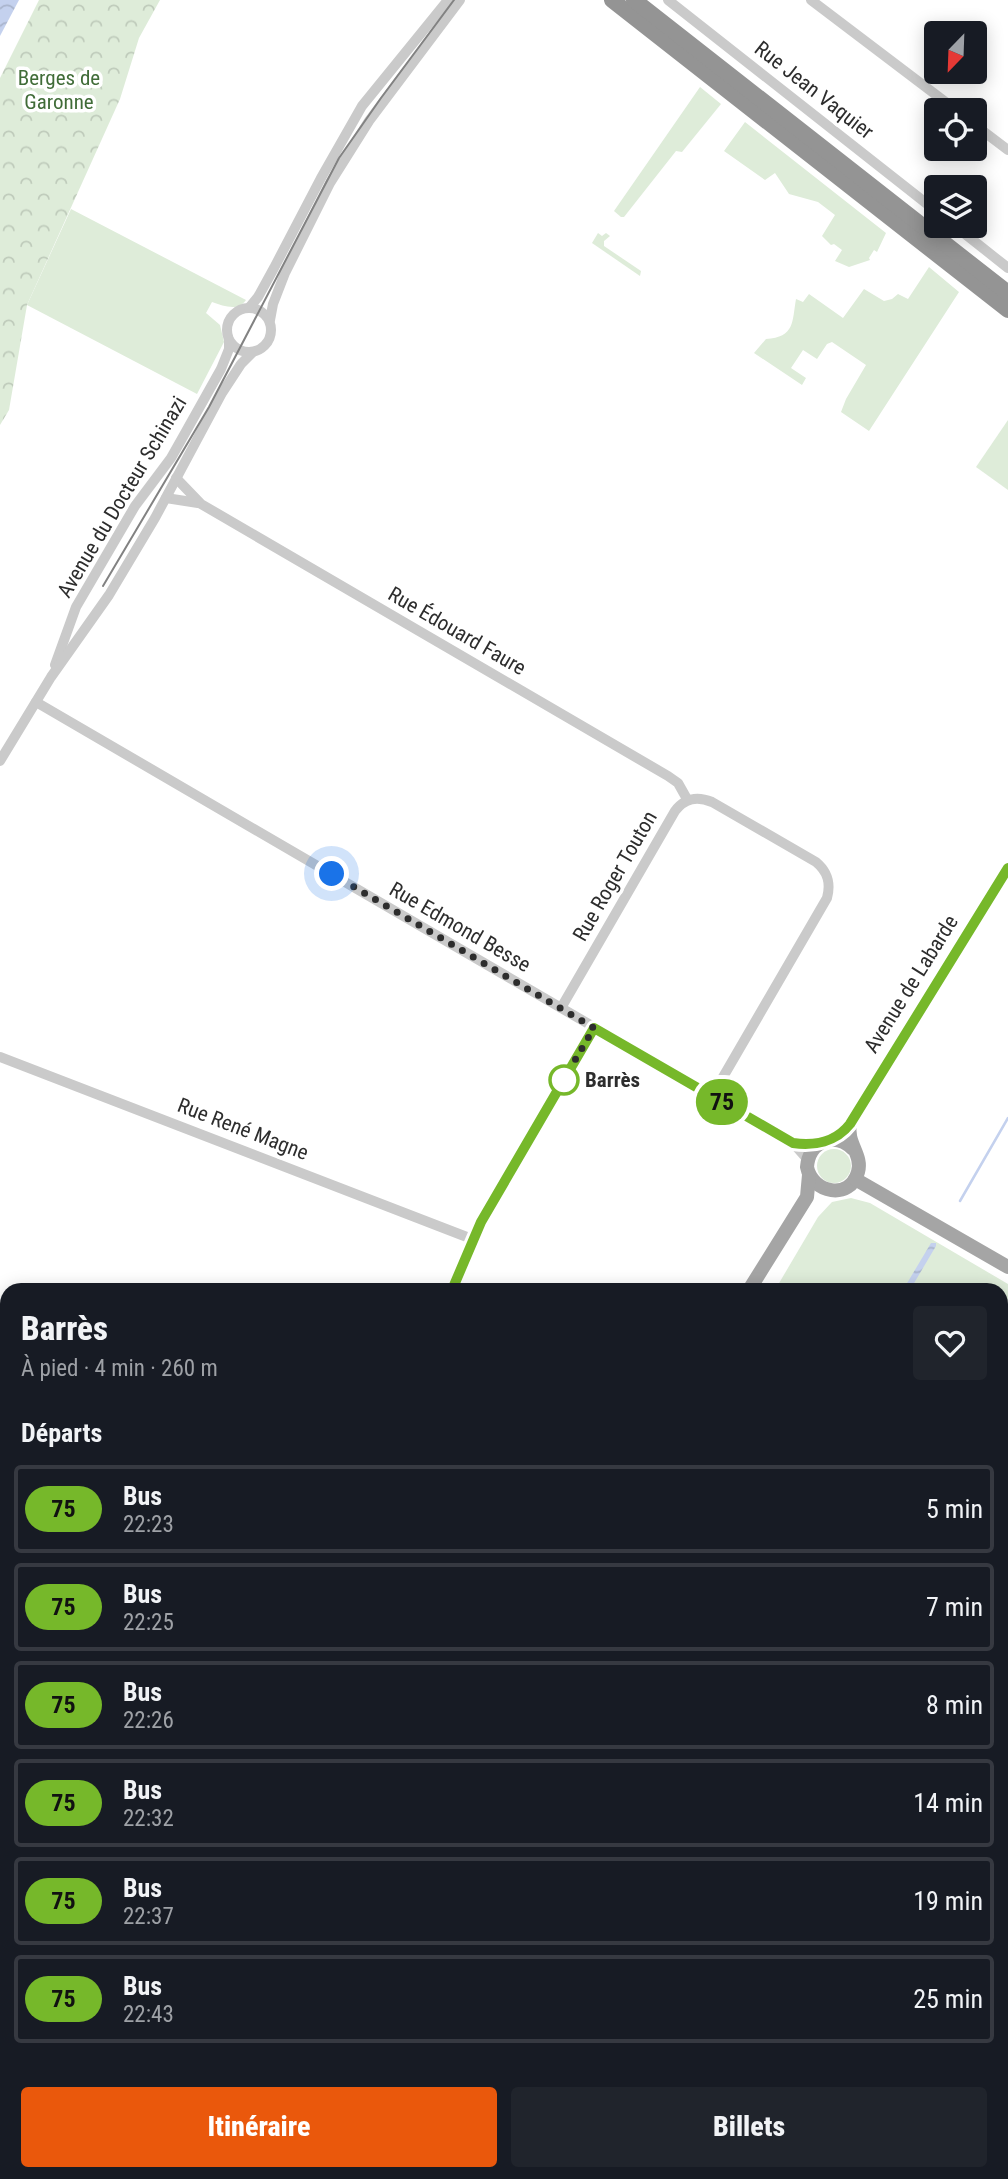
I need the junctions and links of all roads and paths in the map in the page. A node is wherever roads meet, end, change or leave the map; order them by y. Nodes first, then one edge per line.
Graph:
1 (448, 0) edge
2 (460, 0) edge
3 (612, 0) edge
4 (634, 0) edge
5 (668, 0) edge
6 (817, 2) edge
7 (941, 98) edge
8 (987, 134) edge
9 (1008, 150) edge
10 (924, 202) edge
11 (970, 238) edge
12 (1008, 268) edge
13 (1008, 293) edge
14 (249, 308) junction
15 (1008, 310) edge
16 (270, 320) junction
17 (229, 340) junction
18 (253, 352) junction
19 (176, 478) junction
20 (166, 498) junction
21 (201, 504) junction
22 (51, 677) junction
23 (36, 702) junction
24 (0, 761) edge
25 (687, 799) junction
26 (1008, 867) edge
27 (561, 1008) junction
28 (594, 1028) junction
29 (0, 1057) edge
30 (712, 1096) junction
31 (850, 1124) junction
32 (824, 1142) junction
33 (793, 1143) junction
34 (853, 1149) junction
35 (808, 1167) junction
36 (855, 1179) junction
37 (827, 1190) junction
38 (807, 1197) junction
39 (472, 1239) junction
40 (1008, 1267) edge
41 (455, 1283) edge
42 (753, 1283) edge

1 - 14 street
2 - 16 street
3 - 15 highway
4 - 13 highway
5 - 10 street, Rue Jean Vaquier
6 - 7 street
8 - 9 street
11 - 12 street
14 - 16 street
14 - 17 street
16 - 18 street
17 - 18 street
17 - 22 street, Avenue du Docteur Schinazi
18 - 19 street, Avenue du Docteur Schinazi
19 - 20 street, Avenue du Docteur Schinazi
19 - 21 street, Rue Édouard Faure
20 - 21 street, Rue Édouard Faure
20 - 22 street, Avenue du Docteur Schinazi
21 - 25 street, Rue Édouard Faure
22 - 23 street, Avenue du Docteur Schinazi
23 - 24 street, Avenue du Docteur Schinazi
23 - 27 street, Rue Edmond Besse
25 - 27 street, Rue Roger Touton
25 - 30 street, Rue Roger Touton
26 - 31 main road, Avenue de Labarde
27 - 28 street, Rue Edmond Besse
28 - 30 street, Rue Edmond Besse
28 - 39 street
29 - 39 street, Rue René Magne
30 - 33 street, Rue Edmond Besse
31 - 32 main road, Avenue de Labarde
31 - 34 main road
32 - 33 street, Rue Edmond Besse
32 - 34 main road
32 - 35 main road
33 - 35 street, Rue Edmond Besse
34 - 36 main road
35 - 37 main road
35 - 38 main road
36 - 37 main road
36 - 40 main road
37 - 38 main road
38 - 42 main road
39 - 41 street

